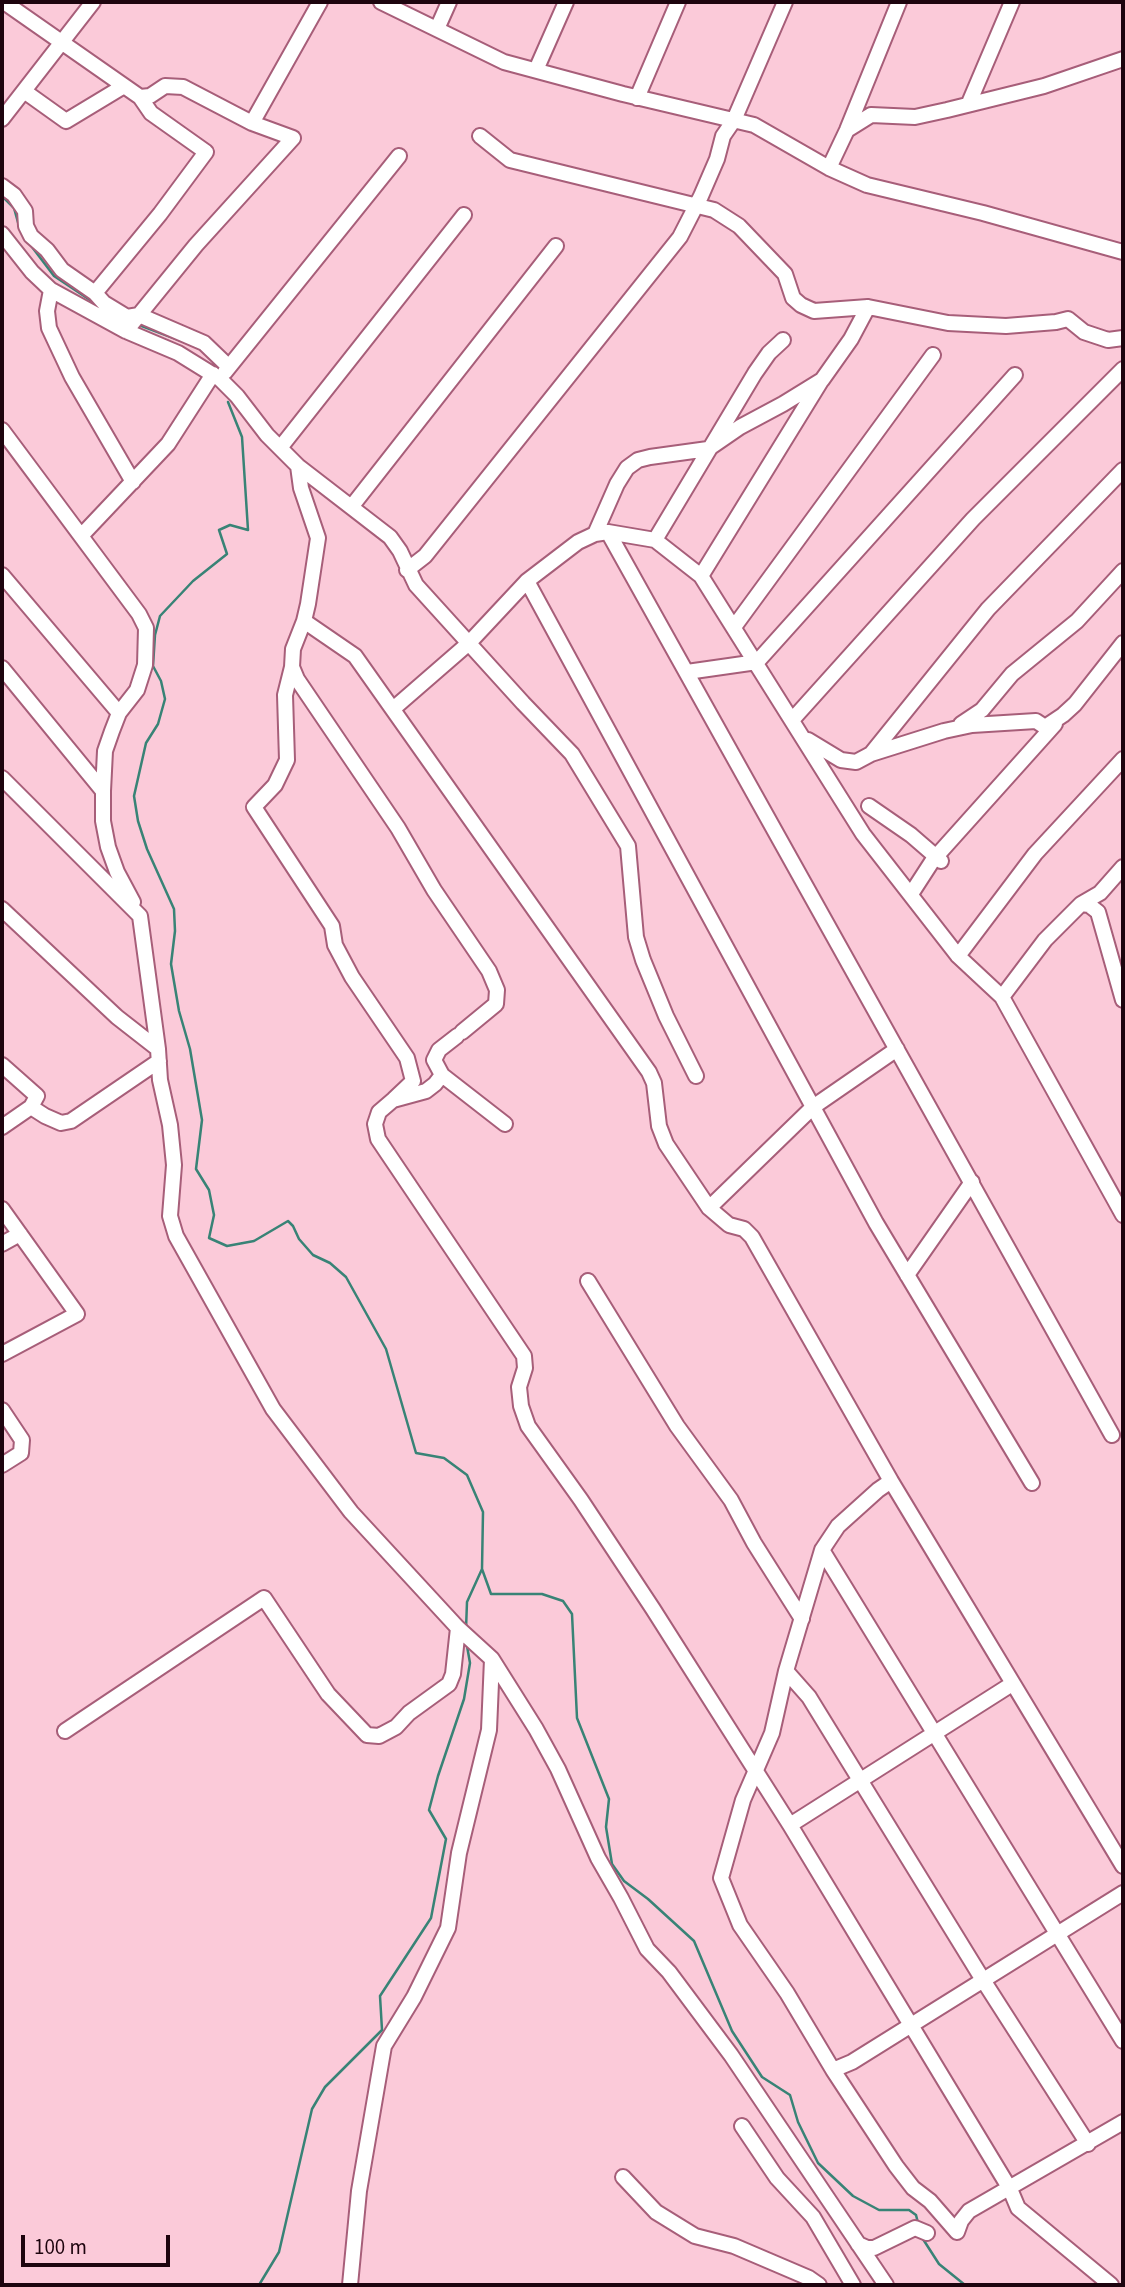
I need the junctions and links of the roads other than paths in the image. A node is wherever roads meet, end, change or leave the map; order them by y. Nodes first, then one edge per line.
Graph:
1 (4, 2) edge
2 (93, 2) edge
3 (320, 2) edge
4 (381, 2) edge
5 (449, 2) edge
6 (566, 2) edge
7 (678, 2) edge
8 (785, 2) edge
9 (899, 2) edge
10 (1012, 2) edge
11 (437, 29) junction
12 (64, 42) junction
13 (1123, 59) edge
14 (536, 70) junction
15 (124, 86) junction
16 (24, 91) junction
17 (140, 97) junction
18 (637, 97) junction
19 (969, 103) junction
20 (2, 118) edge
21 (734, 120) junction
22 (251, 123) junction
23 (847, 130) junction
24 (480, 136) dead end
25 (399, 156) dead end
26 (829, 168) junction
27 (2, 186) edge
28 (697, 205) junction
29 (464, 215) dead end
30 (2, 234) edge
31 (556, 246) dead end
32 (1123, 252) edge
33 (51, 290) junction
34 (95, 293) junction
35 (868, 307) junction
36 (139, 315) junction
37 (126, 331) junction
38 (1123, 338) edge
39 (783, 340) dead end
40 (933, 355) dead end
41 (229, 367) junction
42 (1123, 369) edge
43 (1016, 375) dead end
44 (217, 377) junction
45 (822, 380) junction
46 (2, 430) edge
47 (280, 448) junction
48 (708, 449) junction
49 (298, 466) junction
50 (1123, 470) edge
51 (133, 482) junction
52 (352, 506) junction
53 (602, 533) junction
54 (81, 537) junction
55 (655, 540) junction
56 (407, 570) junction
57 (1123, 571) edge
58 (2, 575) edge
59 (701, 576) junction
60 (527, 581) junction
61 (304, 621) junction
62 (734, 627) junction
63 (469, 643) junction
64 (1123, 643) edge
65 (757, 662) junction
66 (292, 667) junction
67 (2, 668) edge
68 (687, 672) junction
69 (393, 709) junction
70 (119, 713) junction
71 (1063, 715) junction
72 (793, 719) junction
73 (944, 731) junction
74 (804, 737) junction
75 (871, 754) junction
76 (1123, 759) edge
77 (2, 778) edge
78 (1123, 779) edge
79 (1105, 780) junction
80 (103, 791) junction
81 (869, 806) dead end
82 (938, 859) junction
83 (1123, 867) edge
84 (1123, 885) edge
85 (1100, 893) junction
86 (911, 894) junction
87 (1081, 904) junction
88 (2, 909) edge
89 (140, 916) junction
90 (958, 956) junction
91 (1002, 997) junction
92 (1123, 1000) edge
93 (897, 1049) junction
94 (159, 1055) junction
95 (2, 1065) edge
96 (442, 1075) junction
97 (696, 1076) dead end
98 (393, 1100) junction
99 (31, 1107) junction
100 (813, 1107) junction
101 (505, 1124) dead end
102 (2, 1127) edge
103 (972, 1182) junction
104 (709, 1208) junction
105 (2, 1209) edge
106 (1123, 1216) edge
107 (20, 1234) junction
108 (2, 1244) edge
109 (907, 1275) junction
110 (588, 1281) dead end
111 (2, 1354) edge
112 (2, 1410) edge
113 (1112, 1435) dead end
114 (2, 1465) edge
115 (891, 1481) junction
116 (1032, 1483) dead end
117 (822, 1550) junction
118 (802, 1619) junction
119 (458, 1628) junction
120 (492, 1659) junction
121 (786, 1671) junction
122 (1012, 1684) junction
123 (65, 1731) dead end
124 (934, 1732) junction
125 (754, 1771) junction
126 (860, 1780) junction
127 (790, 1825) junction
128 (1123, 1866) edge
129 (1123, 1893) edge
130 (1058, 1933) junction
131 (983, 1980) junction
132 (910, 2025) junction
133 (1123, 2041) edge
134 (833, 2070) junction
135 (1123, 2122) edge
136 (742, 2126) dead end
137 (1088, 2144) junction
138 (623, 2177) dead end
139 (1010, 2189) junction
140 (927, 2233) dead end
141 (858, 2244) junction
142 (350, 2285) edge
143 (819, 2285) edge
144 (853, 2285) edge
145 (886, 2285) edge
146 (1111, 2285) edge

1 - 12 street
2 - 12 street
3 - 22 street
4 - 11 street
5 - 11 street
6 - 14 street
7 - 18 street
8 - 21 street
9 - 23 street
10 - 19 street
11 - 14 street
12 - 15 street
12 - 16 street
13 - 19 street
14 - 18 street
15 - 16 street
15 - 17 street
16 - 20 street
17 - 22 street
17 - 34 street
18 - 21 street
19 - 23 street
21 - 26 street
21 - 28 street
22 - 36 street
23 - 26 street
24 - 28 street
25 - 41 street
26 - 32 street
27 - 34 street
28 - 35 street
28 - 56 street
29 - 47 street
30 - 33 street
31 - 52 street
33 - 37 street
33 - 51 street
34 - 36 street
35 - 38 street
35 - 45 street
36 - 37 street
36 - 41 street
37 - 44 street
39 - 48 street
40 - 62 street
41 - 44 street
42 - 72 street
43 - 65 street
44 - 47 street
44 - 51 street
45 - 48 street
45 - 59 street
46 - 54 street
47 - 49 street
48 - 53 street
48 - 55 street
49 - 52 street
49 - 61 street
50 - 75 street
51 - 54 street
52 - 56 street
53 - 55 street
53 - 60 street
53 - 68 street
54 - 70 street
55 - 59 street
56 - 63 street
57 - 73 street
58 - 70 street
59 - 62 street
60 - 63 street
60 - 100 street
61 - 66 street
61 - 69 street
62 - 65 street
63 - 69 street
63 - 97 street
64 - 71 street
65 - 68 street
65 - 72 street
66 - 96 street
66 - 98 street
67 - 80 street
68 - 93 street
69 - 104 street
70 - 80 street
71 - 73 street
71 - 82 street
72 - 74 street
73 - 75 street
74 - 75 street
74 - 86 street
76 - 79 street
77 - 89 street
78 - 79 street
79 - 90 street
80 - 89 street
81 - 82 street
82 - 86 street
83 - 85 street
84 - 85 street
85 - 87 street
86 - 90 street
87 - 91 street
87 - 92 street
88 - 94 street
89 - 94 street
90 - 91 street
91 - 106 street
93 - 100 street
93 - 103 street
94 - 99 street
94 - 119 street
95 - 99 street
96 - 98 street
96 - 101 street
98 - 125 street
99 - 102 street
100 - 104 street
100 - 109 street
103 - 109 street
103 - 113 street
104 - 115 street
105 - 107 street
107 - 108 street
107 - 111 street
109 - 116 street
110 - 118 street
112 - 114 street
115 - 117 street
115 - 122 street
117 - 118 street
117 - 124 street
118 - 121 street
119 - 120 street
119 - 123 street
120 - 141 street
120 - 142 street
121 - 125 street
121 - 126 street
122 - 124 street
122 - 128 street
124 - 126 street
124 - 130 street
125 - 127 street
125 - 134 street
126 - 127 street
126 - 131 street
127 - 132 street
129 - 130 street
130 - 131 street
130 - 133 street
131 - 132 street
131 - 137 street
132 - 134 street
132 - 139 street
134 - 139 street
135 - 137 street
136 - 144 street
137 - 139 street
138 - 143 street
139 - 146 street
140 - 141 street
141 - 145 street

